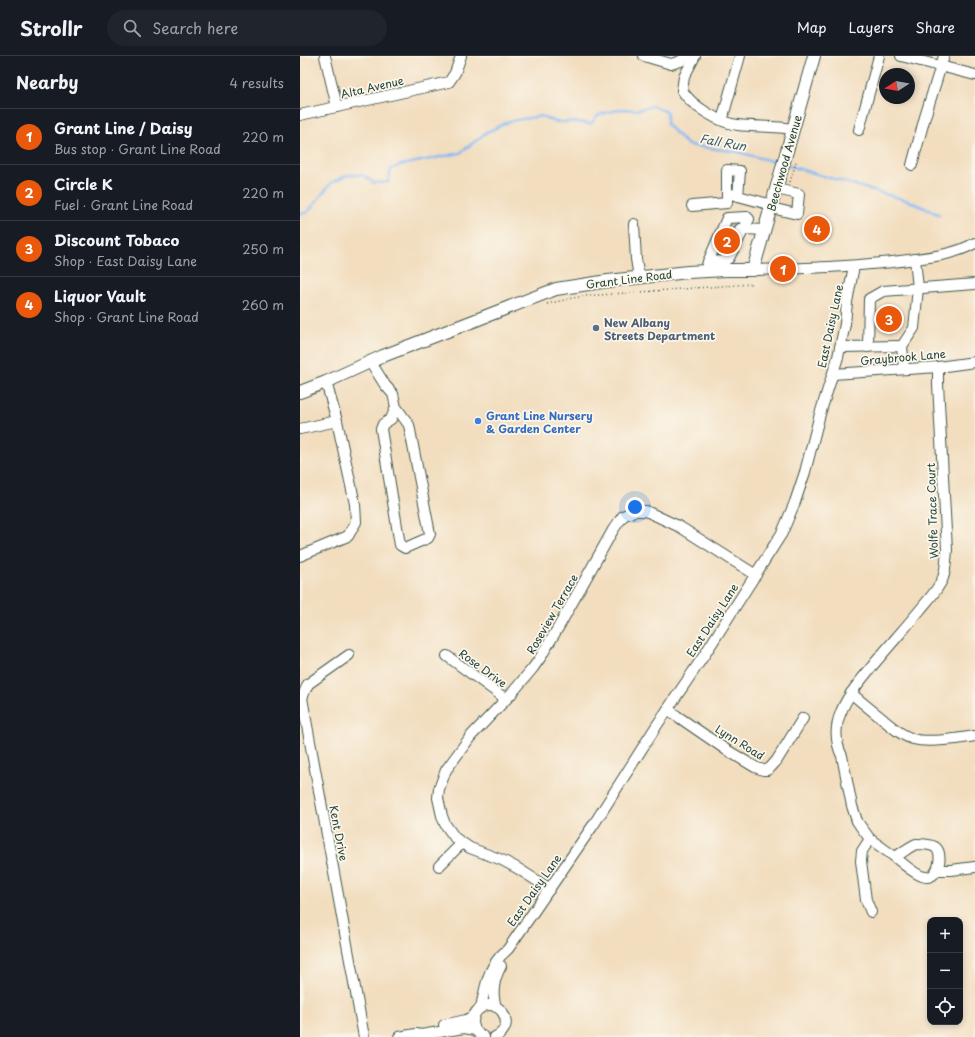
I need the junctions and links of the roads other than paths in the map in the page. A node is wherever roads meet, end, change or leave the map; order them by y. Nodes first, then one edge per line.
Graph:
1 (325, 56) edge
2 (461, 56) edge
3 (644, 56) edge
4 (695, 56) edge
5 (740, 56) edge
6 (814, 56) edge
7 (878, 56) edge
8 (902, 56) edge
9 (683, 58) edge
10 (942, 61) edge
11 (686, 74) junction
12 (975, 75) edge
13 (337, 107) junction
14 (300, 115) edge
15 (723, 120) junction
16 (793, 129) junction
17 (859, 130) dead end
18 (912, 165) dead end
19 (776, 189) junction
20 (727, 193) junction
21 (738, 196) junction
22 (692, 206) dead end
23 (771, 206) junction
24 (634, 224) dead end
25 (764, 230) junction
26 (740, 234) junction
27 (975, 243) edge
28 (916, 259) junction
29 (854, 266) junction
30 (706, 267) junction
31 (753, 270) junction
32 (639, 277) junction
33 (975, 284) edge
34 (918, 288) junction
35 (868, 346) junction
36 (902, 346) junction
37 (840, 347) junction
38 (370, 362) junction
39 (975, 362) edge
40 (938, 367) junction
41 (904, 369) junction
42 (832, 374) junction
43 (326, 382) junction
44 (300, 392) edge
45 (396, 407) junction
46 (338, 421) junction
47 (300, 429) edge
48 (300, 556) edge
49 (756, 575) junction
50 (349, 655) dead end
51 (446, 656) dead end
52 (851, 693) junction
53 (506, 699) junction
54 (668, 709) junction
55 (803, 718) dead end
56 (975, 736) edge
57 (870, 839) junction
58 (462, 843) junction
59 (895, 857) junction
60 (439, 866) dead end
61 (975, 867) edge
62 (937, 870) junction
63 (550, 889) junction
64 (871, 912) dead end
65 (508, 949) junction
66 (481, 1007) junction
67 (496, 1007) junction
68 (474, 1016) junction
69 (476, 1030) junction
70 (416, 1034) junction
71 (499, 1036) edge
72 (364, 1037) edge
73 (399, 1037) edge
74 (484, 1037) edge

1 - 13 street
2 - 13 street, Alta Avenue
3 - 9 street
4 - 11 street
5 - 15 street
6 - 16 main road, Beechwood Avenue
7 - 17 street
8 - 10 street
9 - 11 street
10 - 12 street
10 - 18 street
11 - 15 street
13 - 14 street, Alta Avenue
15 - 16 street
16 - 19 main road, Beechwood Avenue
19 - 23 main road, Beechwood Avenue
19 - 23 street
20 - 21 street
20 - 21 street
20 - 22 street
21 - 23 street
23 - 25 main road, Beechwood Avenue
24 - 32 street
25 - 26 street
25 - 31 main road, Beechwood Avenue
26 - 30 street
26 - 30 street
27 - 28 street, Grant Line Road
28 - 29 street, Grant Line Road
28 - 34 street
29 - 31 street, Grant Line Road
29 - 37 street, East Daisy Lane
30 - 31 main road, Grant Line Road
30 - 32 main road, Grant Line Road
32 - 38 main road, Grant Line Road
33 - 34 street
34 - 35 street
34 - 36 street
35 - 36 street
35 - 37 street
36 - 41 street
37 - 42 street, East Daisy Lane
38 - 43 main road, Grant Line Road
38 - 45 street
39 - 40 street, Graybrook Lane
40 - 41 street, Graybrook Lane
40 - 52 street, Wolfe Trace Court
41 - 42 street, Graybrook Lane
42 - 49 street, East Daisy Lane
43 - 44 main road, Grant Line Road
43 - 46 street
45 - 45 street
46 - 47 street
46 - 48 street
49 - 53 street, Roseview Terrace
49 - 54 street, East Daisy Lane
50 - 72 street, Kent Drive
51 - 53 street, Rose Drive
52 - 56 street
52 - 57 street, Wolfe Trace Court
53 - 58 street, Roseview Terrace
54 - 55 street, Lynn Road
54 - 63 street, East Daisy Lane
57 - 59 street, Wolfe Trace Court
57 - 64 street
58 - 60 street
58 - 63 street, Roseview Terrace
59 - 62 street, Wolfe Trace Court
59 - 62 street
61 - 62 street
63 - 65 street, East Daisy Lane
65 - 66 street, East Daisy Lane
65 - 67 street, East Daisy Lane
66 - 67 street
66 - 68 street
67 - 71 street
68 - 69 street
68 - 70 street
69 - 70 street
69 - 74 street
70 - 73 street

